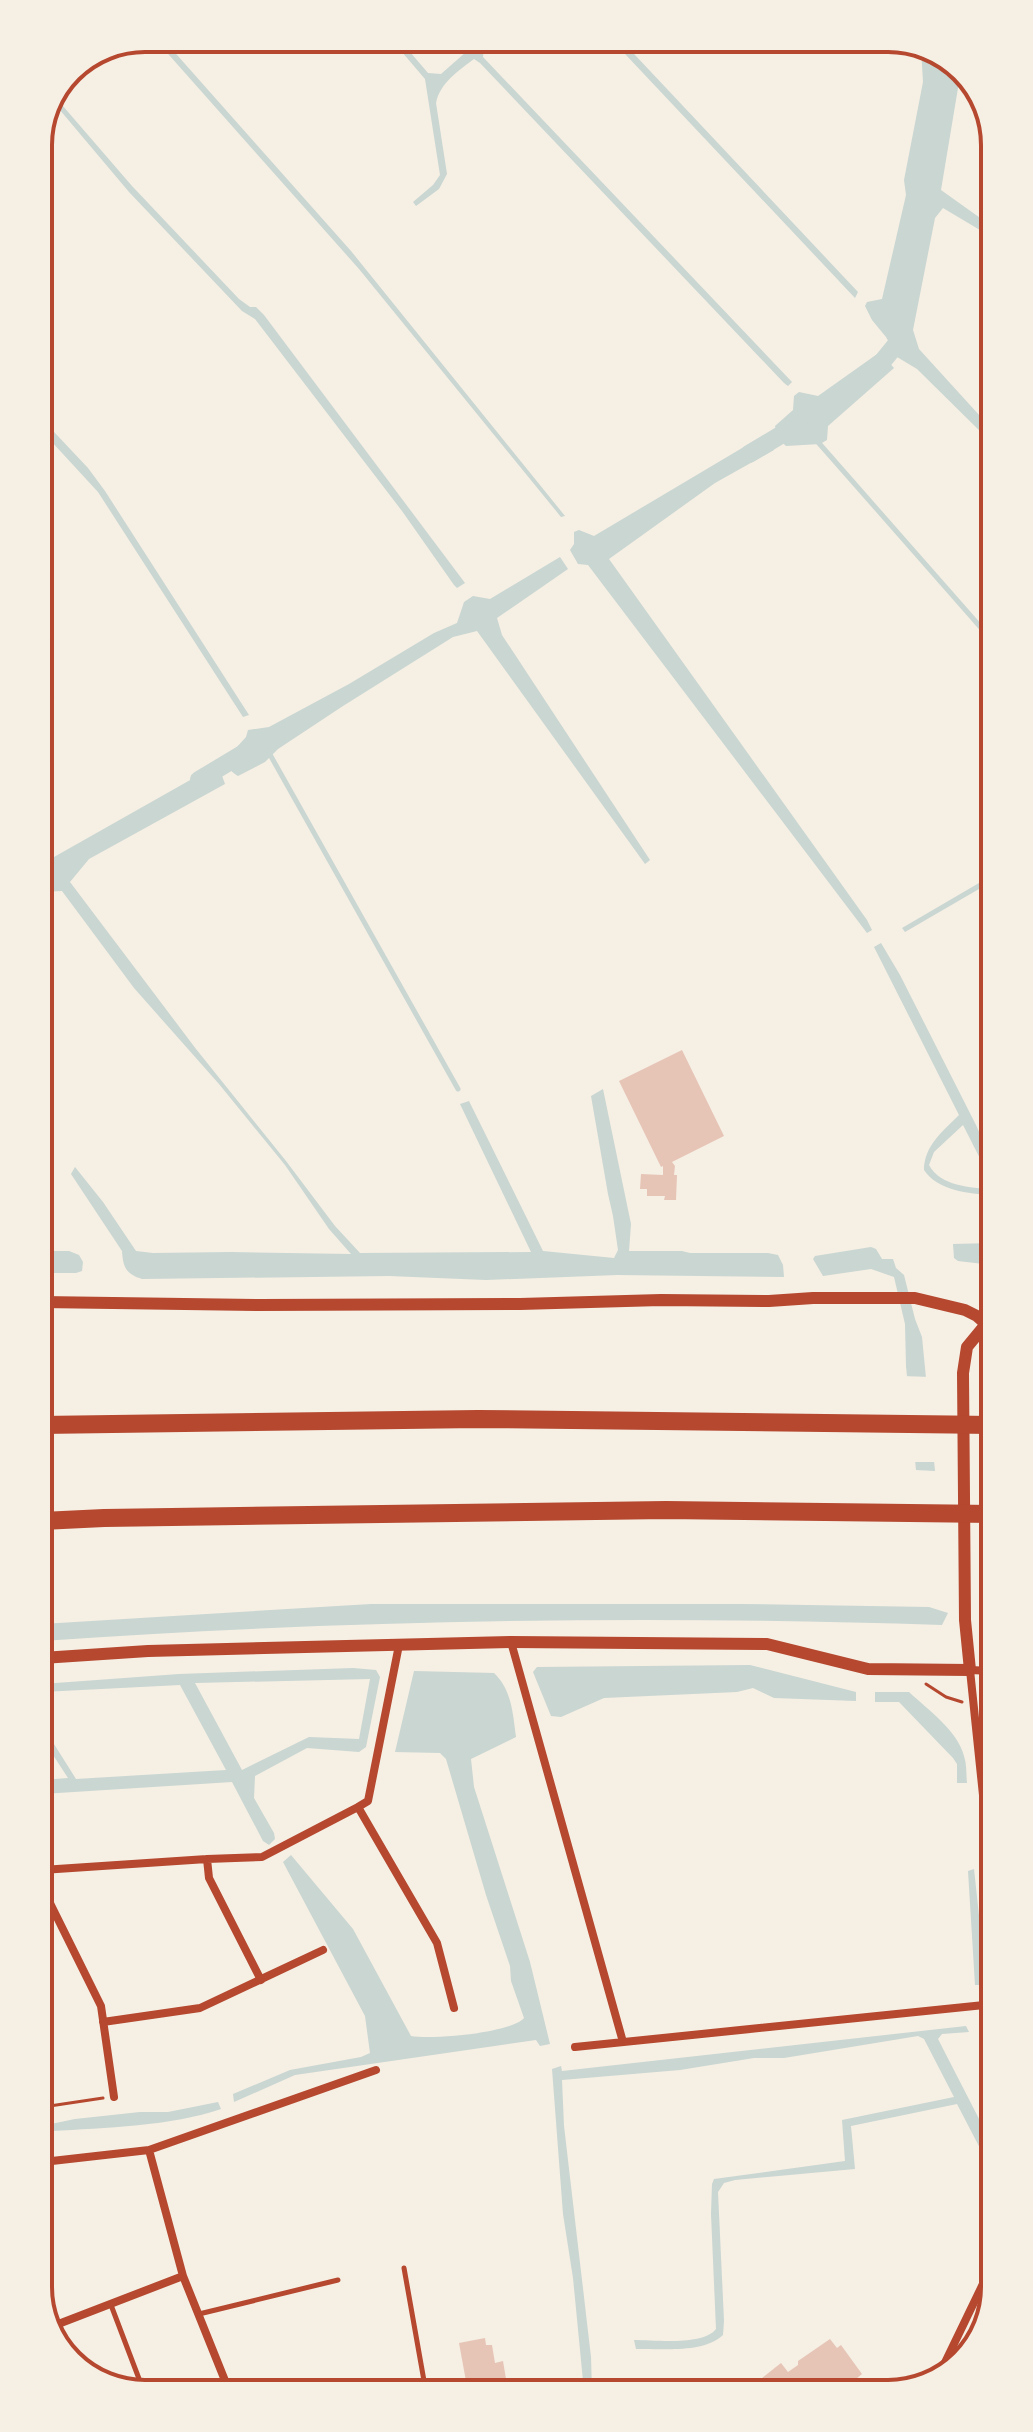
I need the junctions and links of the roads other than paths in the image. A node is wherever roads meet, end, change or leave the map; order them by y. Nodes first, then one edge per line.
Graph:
1 (52, 1302) edge
2 (981, 1318) edge
3 (981, 1330) edge
4 (52, 1425) edge
5 (981, 1425) edge
6 (981, 1514) edge
7 (52, 1521) edge
8 (511, 1642) junction
9 (399, 1645) junction
10 (52, 1657) edge
11 (970, 1670) junction
12 (981, 1670) edge
13 (981, 1776) edge
14 (358, 1807) junction
15 (207, 1859) junction
16 (52, 1869) edge
17 (52, 1907) edge
18 (323, 1950) dead end
19 (261, 1980) junction
20 (981, 2005) edge
21 (454, 2008) dead end
22 (103, 2022) junction
23 (623, 2042) junction
24 (575, 2047) dead end
25 (376, 2070) dead end
26 (114, 2097) road end
27 (149, 2150) junction
28 (52, 2161) edge
29 (404, 2268) dead end
30 (183, 2276) junction
31 (338, 2280) dead end
32 (981, 2288) edge
33 (110, 2304) junction
34 (198, 2314) junction
35 (60, 2323) edge
36 (946, 2360) edge
37 (139, 2380) edge
38 (225, 2380) edge
39 (424, 2380) edge

1 - 2 street
3 - 11 street
4 - 5 highway
6 - 7 highway
8 - 9 street
8 - 11 street
8 - 23 street
9 - 10 street
9 - 14 street
11 - 12 street
11 - 13 street
14 - 15 street
14 - 21 street
15 - 16 street
15 - 19 street
17 - 22 street
18 - 19 street
19 - 22 street
20 - 23 street
22 - 26 street
23 - 24 street
25 - 27 street
27 - 28 street
27 - 30 street
29 - 39 lane
30 - 33 street
30 - 34 street
31 - 34 lane
32 - 36 street
33 - 35 street
33 - 37 lane
34 - 38 street

